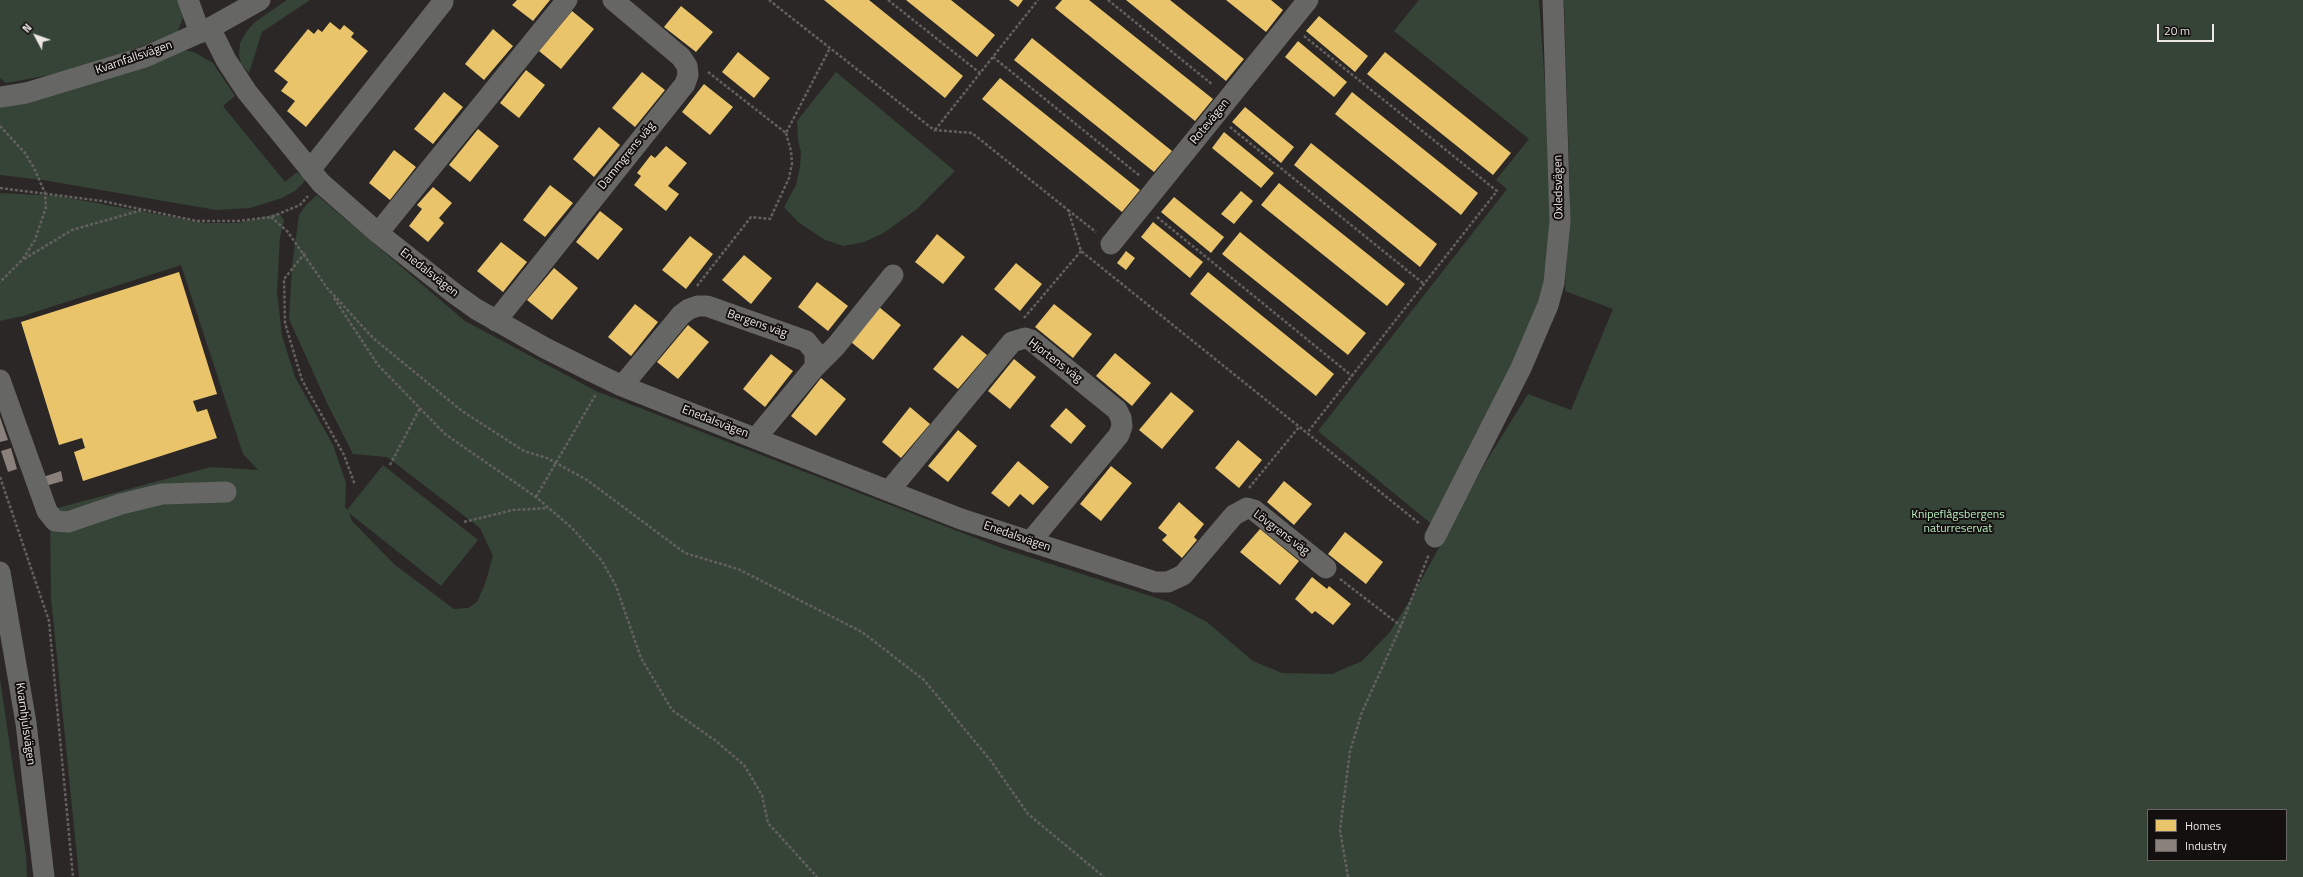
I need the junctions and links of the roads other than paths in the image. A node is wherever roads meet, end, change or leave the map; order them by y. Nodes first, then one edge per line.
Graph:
1 (188, 0) edge
2 (260, 0) edge
3 (567, 0) edge
4 (613, 0) edge
5 (1308, 0) edge
6 (1553, 0) edge
7 (444, 2) dead end
8 (205, 31) junction
9 (0, 97) edge
10 (310, 170) junction
11 (378, 233) junction
12 (1111, 244) road end
13 (893, 275) dead end
14 (496, 321) junction
15 (815, 367) junction
16 (0, 380) edge
17 (613, 382) junction
18 (756, 438) junction
19 (889, 491) junction
20 (226, 492) dead end
21 (1436, 537) road end
22 (1030, 542) junction
23 (1326, 568) road end
24 (0, 572) edge
25 (1168, 582) joint
26 (44, 877) edge

1 - 8 street, Enedalsvägen
2 - 8 street, Kvarnfallsvägen
3 - 11 street
4 - 14 street, Dammgrens väg
5 - 12 street, Rotevägen
6 - 21 street, Oxledsvägen
7 - 10 street
8 - 9 street, Kvarnfallsvägen
8 - 10 street, Enedalsvägen
10 - 11 street, Enedalsvägen
11 - 14 street, Enedalsvägen
13 - 15 street
14 - 17 street, Enedalsvägen
15 - 17 street, Bergens väg
15 - 18 street
16 - 20 street
17 - 18 street, Enedalsvägen
18 - 19 street, Enedalsvägen
19 - 22 street, Enedalsvägen
19 - 22 street, Hjortens väg
22 - 25 street, Enedalsvägen
23 - 25 street, Lövgrens väg
24 - 26 street, Kvarnhjulsvägen

